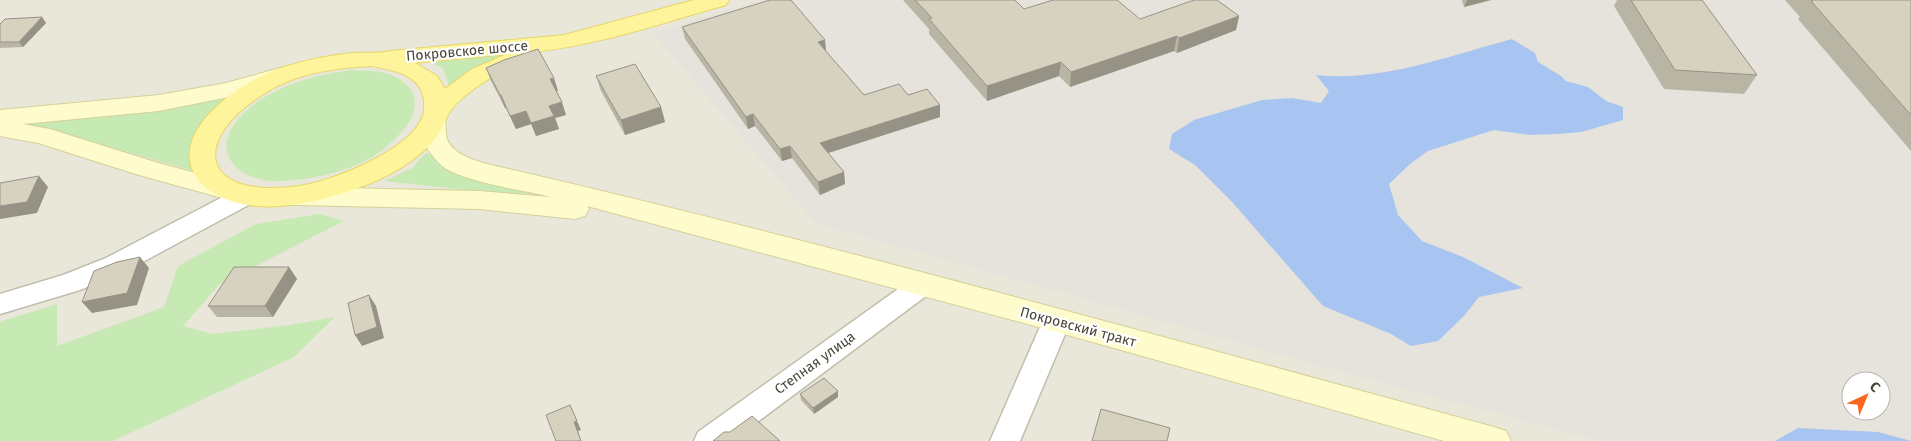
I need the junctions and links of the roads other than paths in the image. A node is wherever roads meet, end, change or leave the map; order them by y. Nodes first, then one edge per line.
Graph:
1 (718, 0) edge
2 (564, 42) junction
3 (371, 59) junction
4 (310, 66) junction
5 (435, 116) junction
6 (0, 118) edge
7 (0, 128) edge
8 (235, 193) junction
9 (294, 196) junction
10 (662, 217) junction
11 (921, 286) junction
12 (0, 304) edge
13 (1057, 320) junction
14 (709, 441) edge
15 (1005, 441) edge
16 (1494, 441) edge

1 - 2 main road, Покровское шоссе
2 - 3 main road, Покровское шоссе
2 - 5 main road, Покровское шоссе
3 - 4 main road
3 - 5 main road
4 - 6 main road
4 - 8 main road
5 - 9 main road, Покровское шоссе
5 - 10 main road
7 - 8 main road
8 - 9 main road, Покровское шоссе
8 - 12 street
9 - 10 main road
10 - 11 main road, Покровский тракт
11 - 13 main road, Покровский тракт
11 - 14 street, Степная улица
13 - 15 street
13 - 16 main road, Покровский тракт

